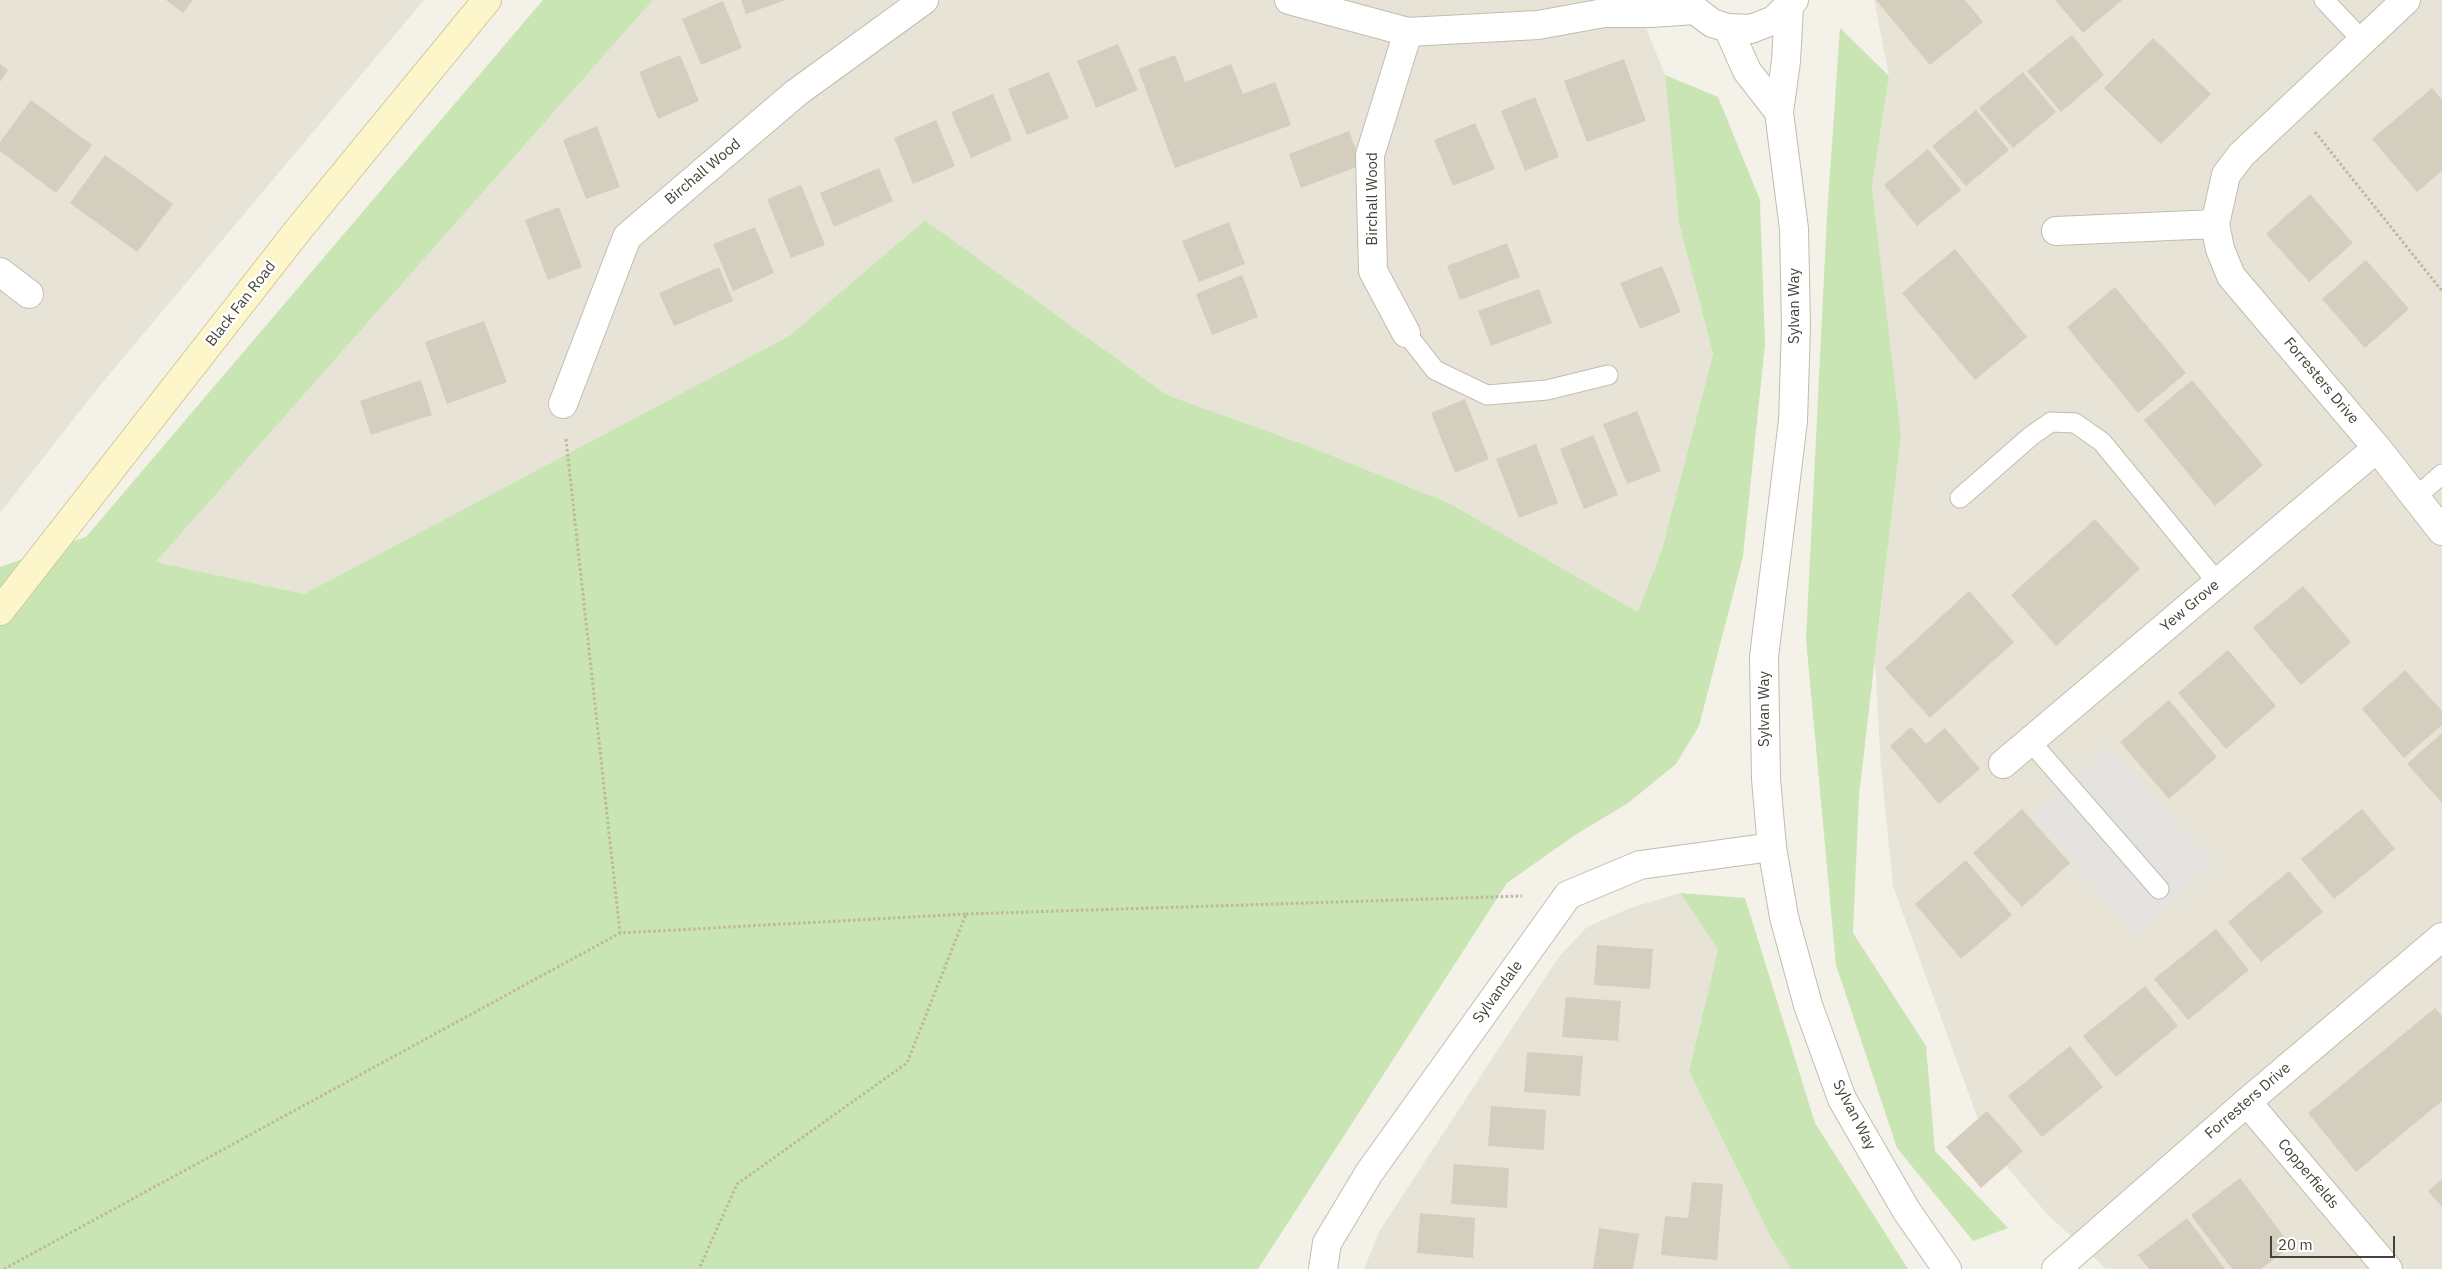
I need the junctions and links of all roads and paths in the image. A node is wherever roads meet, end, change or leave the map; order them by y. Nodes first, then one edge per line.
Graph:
1 (487, 0) edge
2 (924, 0) edge
3 (1289, 0) edge
4 (2324, 0) edge
5 (2406, 0) edge
6 (1791, 3) edge
7 (1691, 5) edge
8 (1609, 6) edge
9 (1728, 28) junction
10 (1408, 32) junction
11 (2363, 41) junction
12 (2294, 107) junction
13 (1779, 112) junction
14 (2215, 224) junction
15 (2056, 231) dead end
16 (0, 272) edge
17 (2442, 291) edge
18 (29, 294) dead end
19 (1406, 333) joint
20 (1608, 376) dead end
21 (563, 404) joint
22 (2377, 448) junction
23 (2442, 474) edge
24 (2416, 497) junction
25 (1960, 498) dead end
26 (2442, 531) edge
27 (2217, 582) junction
28 (0, 611) edge
29 (2030, 741) junction
30 (2003, 764) dead end
31 (1772, 847) junction
32 (2159, 890) dead end
33 (1568, 895) junction
34 (966, 914) junction
35 (620, 933) junction
36 (2441, 939) edge
37 (2246, 1102) junction
38 (4, 1269) edge
39 (699, 1269) edge
40 (1323, 1269) edge
41 (1947, 1269) edge
42 (2056, 1269) edge
43 (2388, 1269) edge

1 - 28 main road, Black Fan Road
2 - 21 street, Birchall Wood
3 - 10 street
4 - 11 lane
5 - 11 street, Forresters Drive
6 - 9 street
6 - 13 street, Sylvan Way
7 - 8 street
7 - 9 street
8 - 10 street
9 - 13 street, Sylvan Way
10 - 19 street, Birchall Wood
11 - 12 street, Forresters Drive
12 - 14 street, Forresters Drive
12 - 17 path
13 - 31 street, Sylvan Way
14 - 15 street
14 - 22 street, Forresters Drive
16 - 18 street
19 - 20 lane
21 - 35 path
22 - 24 street, Forresters Drive
22 - 27 street, Yew Grove
23 - 24 lane
24 - 26 street, Forresters Drive
25 - 27 lane
27 - 29 street, Yew Grove
29 - 30 street, Yew Grove
29 - 32 lane
31 - 33 street
31 - 41 street, Sylvan Way
33 - 34 path
33 - 40 street, Sylvandale
34 - 35 path
34 - 39 path
35 - 38 path
36 - 37 street, Forresters Drive
37 - 42 street, Forresters Drive
37 - 43 street, Copperfields

